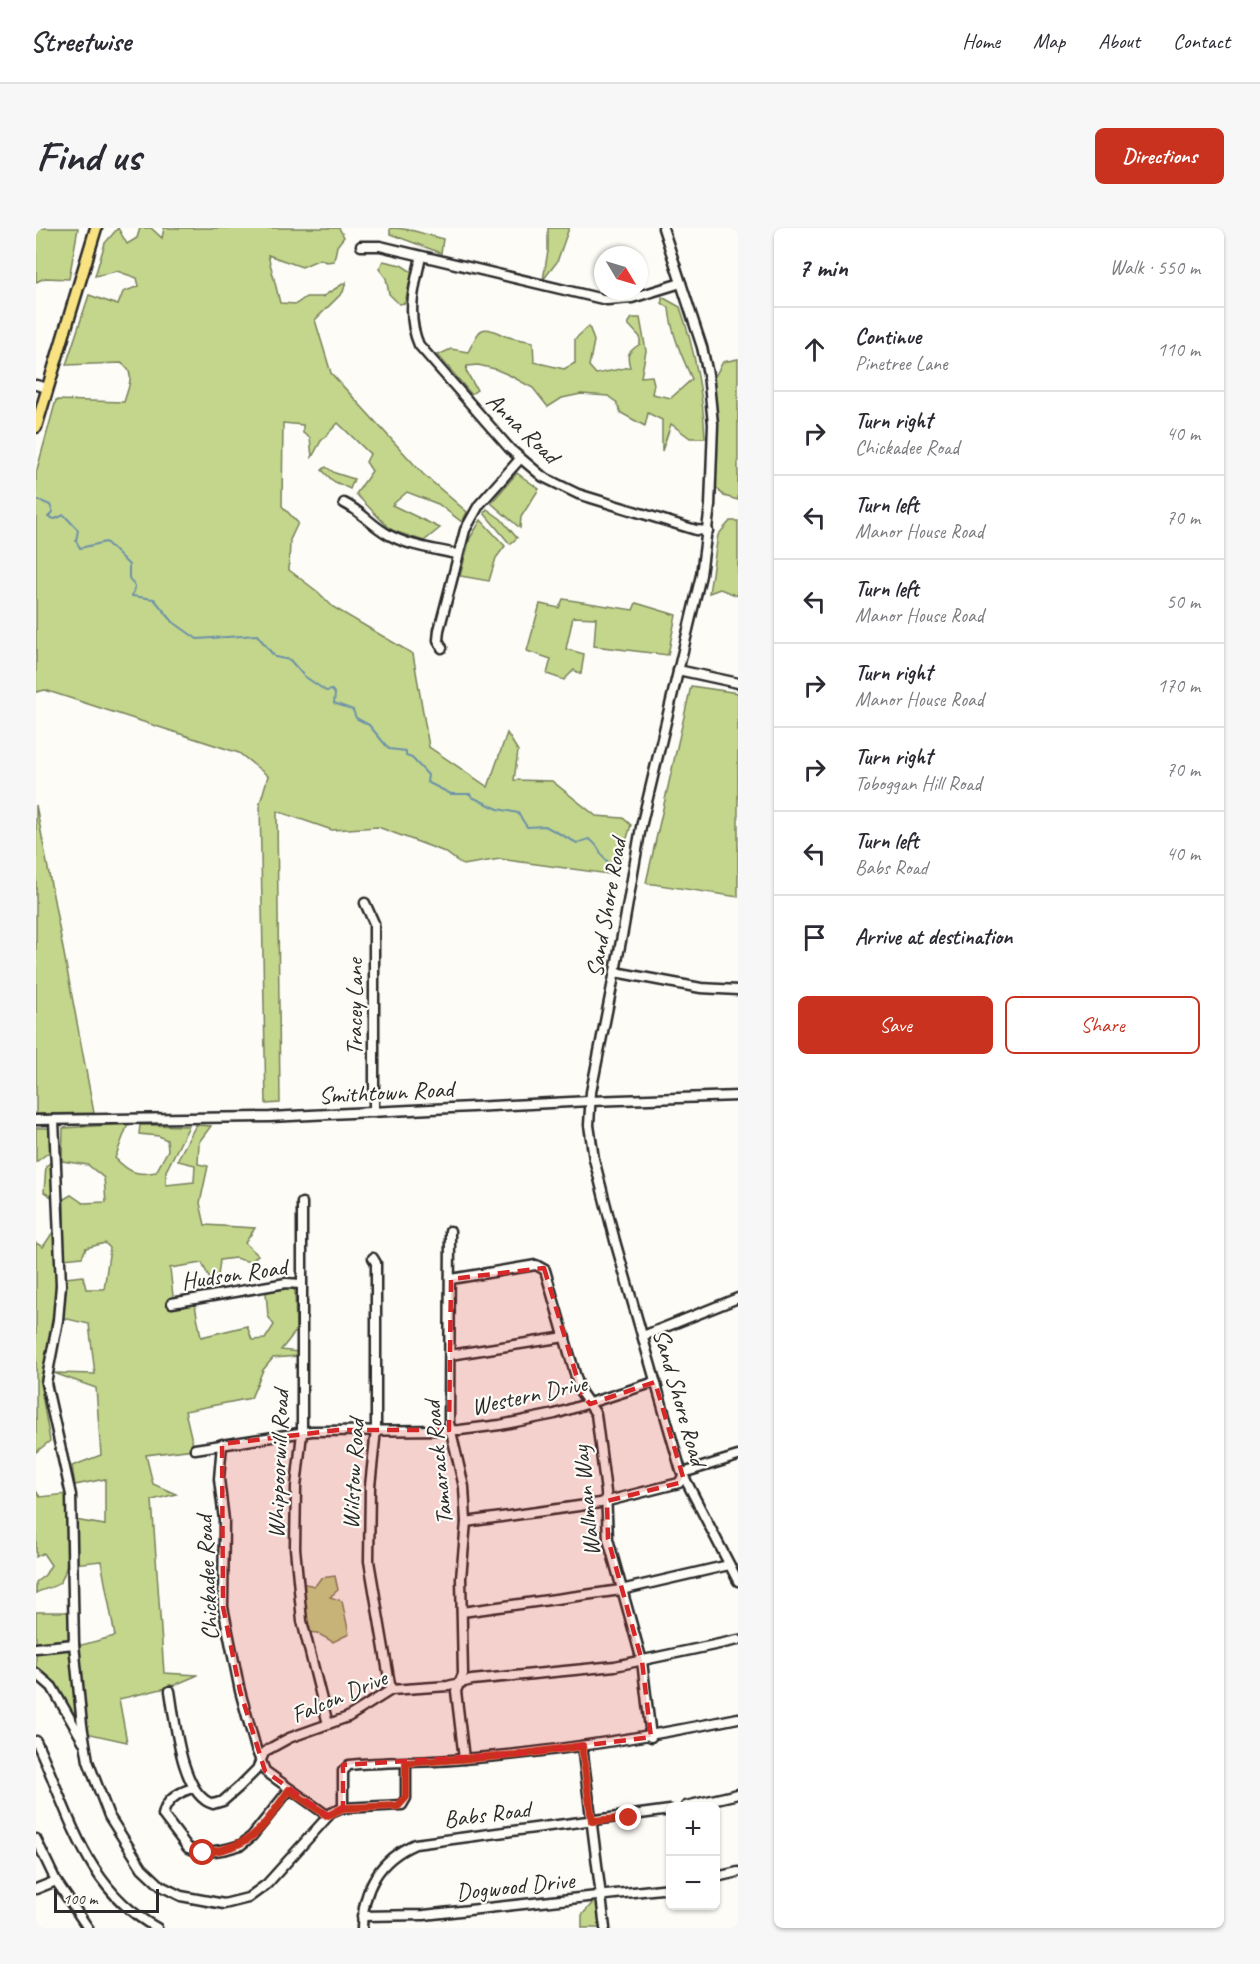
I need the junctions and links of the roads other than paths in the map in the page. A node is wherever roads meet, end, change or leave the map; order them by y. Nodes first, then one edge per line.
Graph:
1 (96, 228) edge
2 (663, 228) edge
3 (361, 246) dead end
4 (421, 257) junction
5 (681, 283) junction
6 (36, 385) edge
7 (48, 388) junction
8 (36, 427) edge
9 (520, 459) junction
10 (344, 503) dead end
11 (708, 531) junction
12 (456, 555) junction
13 (442, 648) dead end
14 (678, 670) junction
15 (738, 684) edge
16 (365, 903) dead end
17 (615, 972) junction
18 (738, 990) edge
19 (738, 1096) edge
20 (590, 1101) junction
21 (374, 1112) junction
22 (36, 1119) edge
23 (54, 1120) junction
24 (302, 1203) dead end
25 (450, 1232) dead end
26 (374, 1258) dead end
27 (451, 1279) junction
28 (301, 1284) junction
29 (738, 1298) edge
30 (172, 1303) dead end
31 (643, 1336) junction
32 (565, 1338) junction
33 (450, 1354) junction
34 (655, 1382) junction
35 (590, 1404) junction
36 (376, 1430) junction
37 (450, 1430) junction
38 (302, 1433) junction
39 (222, 1444) junction
40 (195, 1449) dead end
41 (738, 1456) edge
42 (683, 1477) junction
43 (607, 1501) junction
44 (466, 1522) junction
45 (729, 1565) junction
46 (738, 1581) edge
47 (621, 1590) junction
48 (462, 1612) junction
49 (738, 1640) edge
50 (74, 1644) junction
51 (36, 1648) edge
52 (642, 1661) junction
53 (36, 1673) edge
54 (460, 1683) junction
55 (391, 1690) junction
56 (170, 1691) dead end
57 (738, 1718) edge
58 (328, 1724) junction
59 (651, 1737) junction
60 (36, 1741) edge
61 (86, 1745) junction
62 (582, 1746) junction
63 (464, 1759) junction
64 (260, 1761) junction
65 (406, 1763) junction
66 (193, 1788) junction
67 (289, 1790) junction
68 (738, 1794) edge
69 (703, 1802) edge
70 (343, 1808) junction
71 (666, 1811) edge
72 (328, 1816) junction
73 (592, 1821) junction
74 (36, 1839) edge
75 (738, 1872) edge
76 (720, 1876) edge
77 (56, 1881) junction
78 (36, 1889) edge
79 (666, 1889) edge
80 (601, 1897) junction
81 (362, 1916) junction
82 (88, 1928) edge
83 (157, 1928) edge
84 (362, 1928) edge
85 (605, 1928) edge

1 - 7 main road
2 - 5 street, Sand Shore Road
3 - 4 street
4 - 5 street
4 - 9 street, Anna Road
5 - 11 street, Sand Shore Road
6 - 7 street
7 - 8 main road
9 - 11 street, Anna Road
9 - 12 street
10 - 12 street
11 - 14 street, Sand Shore Road
12 - 13 street
14 - 15 street
14 - 17 street, Sand Shore Road
16 - 21 street, Tracey Lane
17 - 18 street
17 - 20 street, Sand Shore Road
19 - 20 street, Smithtown Road
20 - 21 street, Smithtown Road
20 - 31 street, Sand Shore Road
21 - 23 street, Smithtown Road
22 - 23 street, Smithtown Road
23 - 50 street
24 - 28 street, Whippoorwill Road
25 - 27 street, Tamarack Road
26 - 36 street, Wilstow Road
27 - 32 street, Wallman Way
27 - 33 street, Tamarack Road
28 - 30 street, Hudson Road
28 - 38 street, Whippoorwill Road
29 - 31 street
31 - 34 street, Sand Shore Road
32 - 33 street
32 - 35 street, Wallman Way
33 - 37 street, Tamarack Road
34 - 35 street, Western Drive
34 - 42 street, Sand Shore Road
35 - 37 street, Western Drive
35 - 43 street, Wallman Way
36 - 37 street, Western Drive
36 - 38 street, Western Drive
36 - 55 street, Wilstow Road
37 - 44 street, Tamarack Road
38 - 39 street, Western Drive
38 - 58 street, Whippoorwill Road
39 - 40 street, Western Drive
39 - 64 street, Chickadee Road
41 - 42 street
42 - 43 street
42 - 45 street, Sand Shore Road
43 - 44 street
43 - 47 street, Wallman Way
44 - 48 street, Tamarack Road
45 - 46 street, Sand Shore Road
45 - 47 street
47 - 48 street
47 - 52 street, Wallman Way
48 - 54 street, Tamarack Road
49 - 52 street, Falcon Drive
50 - 51 street
50 - 61 street
52 - 54 street, Falcon Drive
52 - 59 street, Wallman Way
53 - 61 street
54 - 55 street, Falcon Drive
54 - 63 street, Tamarack Road
55 - 58 street, Falcon Drive
56 - 66 street
57 - 59 street
58 - 64 street, Falcon Drive
59 - 62 street
60 - 83 street
61 - 72 street
62 - 63 street
62 - 73 street
63 - 65 street
64 - 66 street, Falcon Drive
64 - 67 street, Chickadee Road
65 - 70 street
65 - 70 street
66 - 67 street
67 - 72 street, Chickadee Road
68 - 69 street
70 - 72 street
71 - 73 street, Babs Road
73 - 80 street
73 - 81 street, Babs Road
74 - 77 street
75 - 76 street
77 - 78 street
77 - 82 street
79 - 80 street, Dogwood Drive
80 - 81 street, Dogwood Drive
80 - 85 street
81 - 84 street, Babs Road

